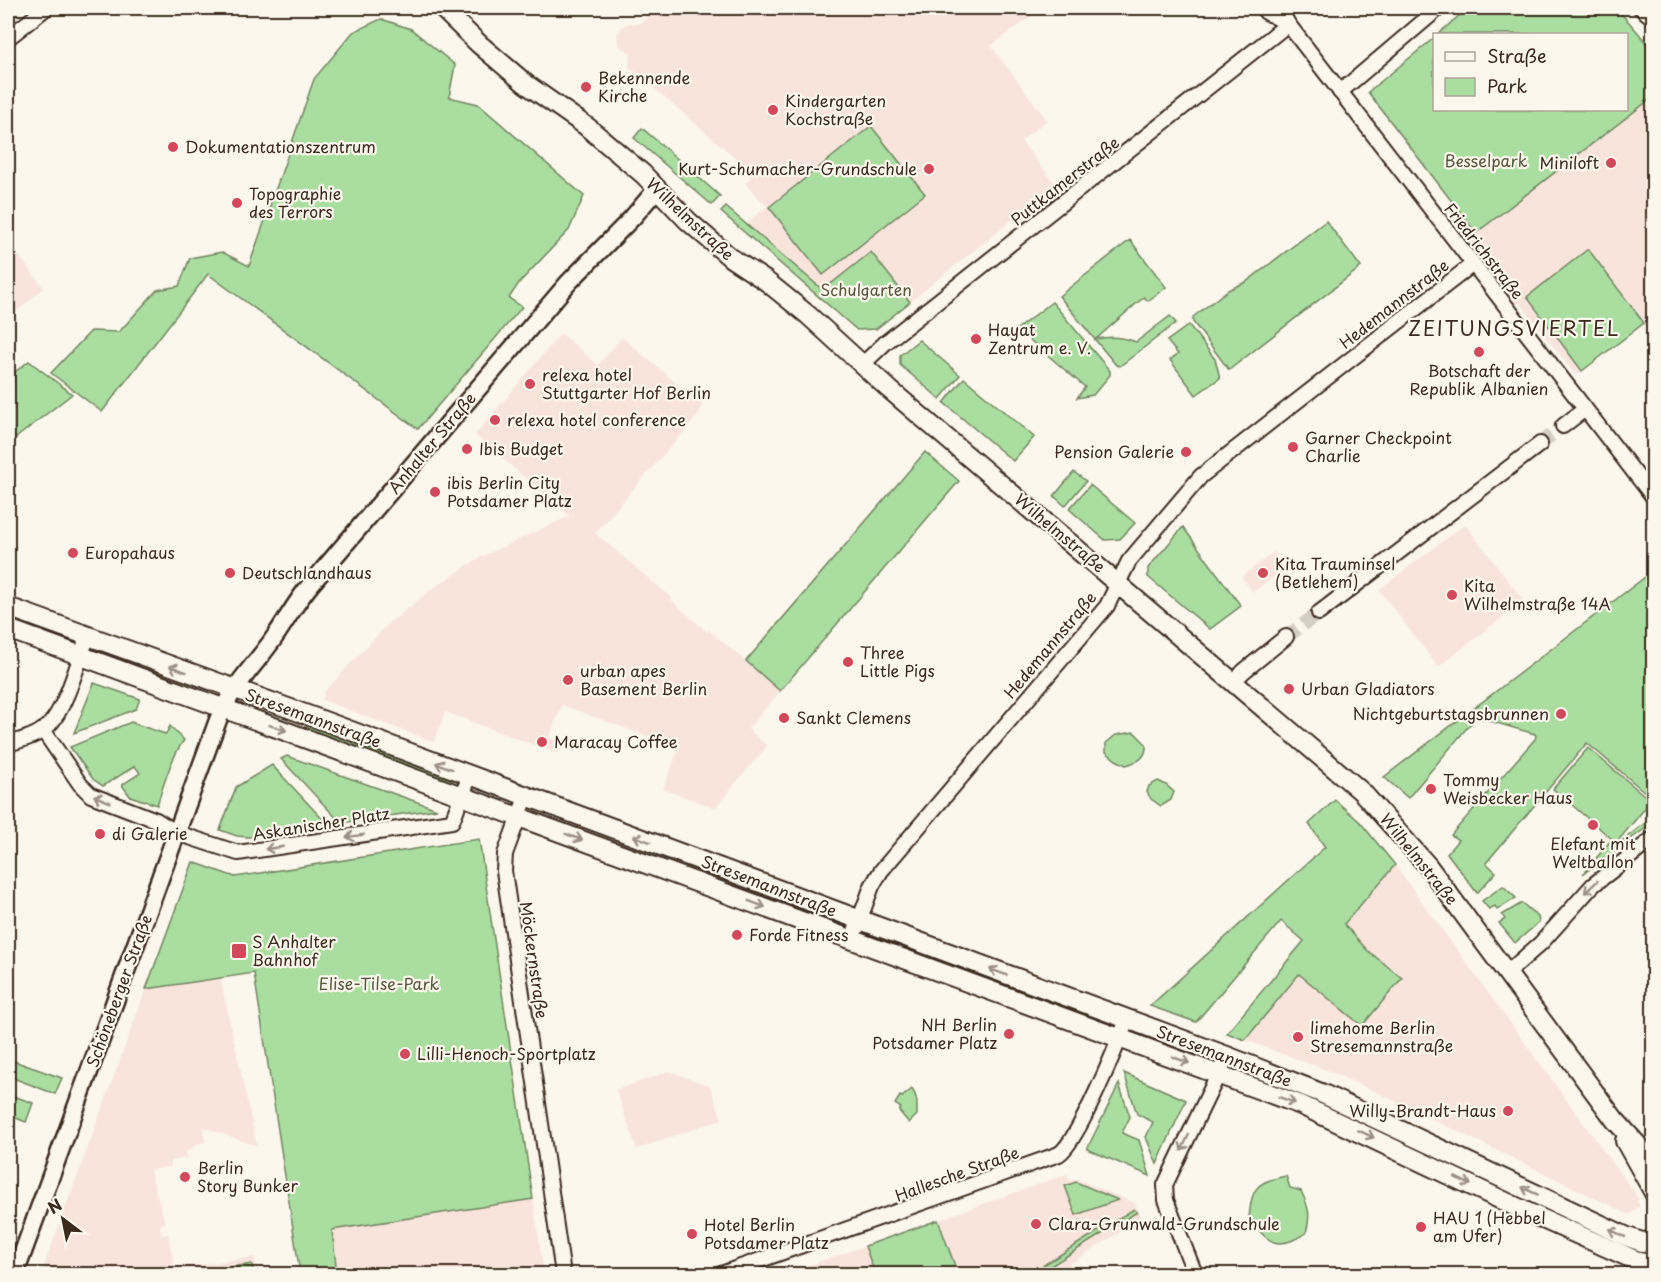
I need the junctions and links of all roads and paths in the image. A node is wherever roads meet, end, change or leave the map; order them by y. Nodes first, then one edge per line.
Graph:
1 (46, 8) edge
2 (1263, 8) edge
3 (1279, 8) edge
4 (1439, 8) edge
5 (1641, 8) edge
6 (450, 10) edge
7 (1653, 19) edge
8 (1288, 24) junction
9 (8, 38) edge
10 (1340, 92) junction
11 (656, 190) junction
12 (1473, 264) junction
13 (863, 364) junction
14 (1585, 410) junction
15 (1563, 426) tunnel mouth
16 (1540, 444) tunnel mouth
17 (1651, 488) edge
18 (1118, 583) junction
19 (8, 607) edge
20 (1319, 613) tunnel mouth
21 (45, 620) junction
22 (8, 629) edge
23 (88, 636) junction
24 (1286, 637) tunnel mouth
25 (38, 640) junction
26 (80, 656) junction
27 (1234, 681) junction
28 (233, 690) junction
29 (223, 708) junction
30 (43, 730) junction
31 (8, 744) edge
32 (470, 775) junction
33 (463, 795) junction
34 (526, 797) junction
35 (519, 817) junction
36 (177, 833) junction
37 (1653, 838) edge
38 (859, 920) junction
39 (852, 939) junction
40 (1507, 973) junction
41 (1127, 1020) junction
42 (1120, 1037) junction
43 (1227, 1056) junction
44 (1218, 1074) junction
45 (1615, 1120) junction
46 (1653, 1163) edge
47 (1653, 1193) edge
48 (1653, 1241) edge
49 (1653, 1264) edge
50 (15, 1275) edge
51 (563, 1275) edge
52 (721, 1275) edge
53 (1195, 1275) edge

1 - 9 street
2 - 8 street, Friedrichstraße
3 - 8 street, Friedrichstraße
4 - 10 street
5 - 7 street
6 - 11 main road, Wilhelmstraße
8 - 10 street, Friedrichstraße
8 - 13 street, Puttkamerstraße
10 - 12 street, Friedrichstraße
11 - 13 main road, Wilhelmstraße
11 - 28 street, Anhalter Straße
12 - 14 street, Friedrichstraße
12 - 18 street, Hedemannstraße
13 - 18 main road, Wilhelmstraße
14 - 15 street
14 - 17 street, Friedrichstraße
16 - 20 street
18 - 27 main road, Wilhelmstraße
18 - 38 street, Hedemannstraße
19 - 21 main road, Stresemannstraße
21 - 23 main road, Stresemannstraße
21 - 25 main road
22 - 25 main road, Stresemannstraße
23 - 26 street
28 -> 23 main road, Stresemannstraße
24 - 27 street
25 - 26 main road, Stresemannstraße
26 - 29 main road, Stresemannstraße
26 - 30 street
27 - 40 main road, Wilhelmstraße
28 - 29 street, Anhalter Straße
32 -> 28 main road, Stresemannstraße
29 -> 33 main road, Stresemannstraße
29 - 36 street, Schöneberger Straße
30 - 31 street
36 -> 30 street, Askanischer Platz
32 - 33 street, Askanischer Platz
32 - 34 main road, Stresemannstraße
33 - 35 main road, Stresemannstraße
33 -> 36 street, Askanischer Platz
34 - 35 street, Möckernstraße
38 -> 34 main road, Stresemannstraße
35 -> 39 main road, Stresemannstraße
35 - 51 street, Möckernstraße
36 - 50 street, Schöneberger Straße
37 -> 40 street
38 - 39 street, Hedemannstraße
41 -> 38 main road, Stresemannstraße
39 - 42 main road, Stresemannstraße
40 - 45 main road, Wilhelmstraße
41 - 42 street, Hallesche Straße
41 - 43 main road, Stresemannstraße
42 -> 44 main road, Stresemannstraße
42 - 52 street, Hallesche Straße
43 - 44 street
48 -> 43 main road, Stresemannstraße
44 -> 49 main road, Stresemannstraße
44 -> 53 street
45 - 46 main road, Wilhelmstraße
45 - 47 main road, Wilhelmstraße

